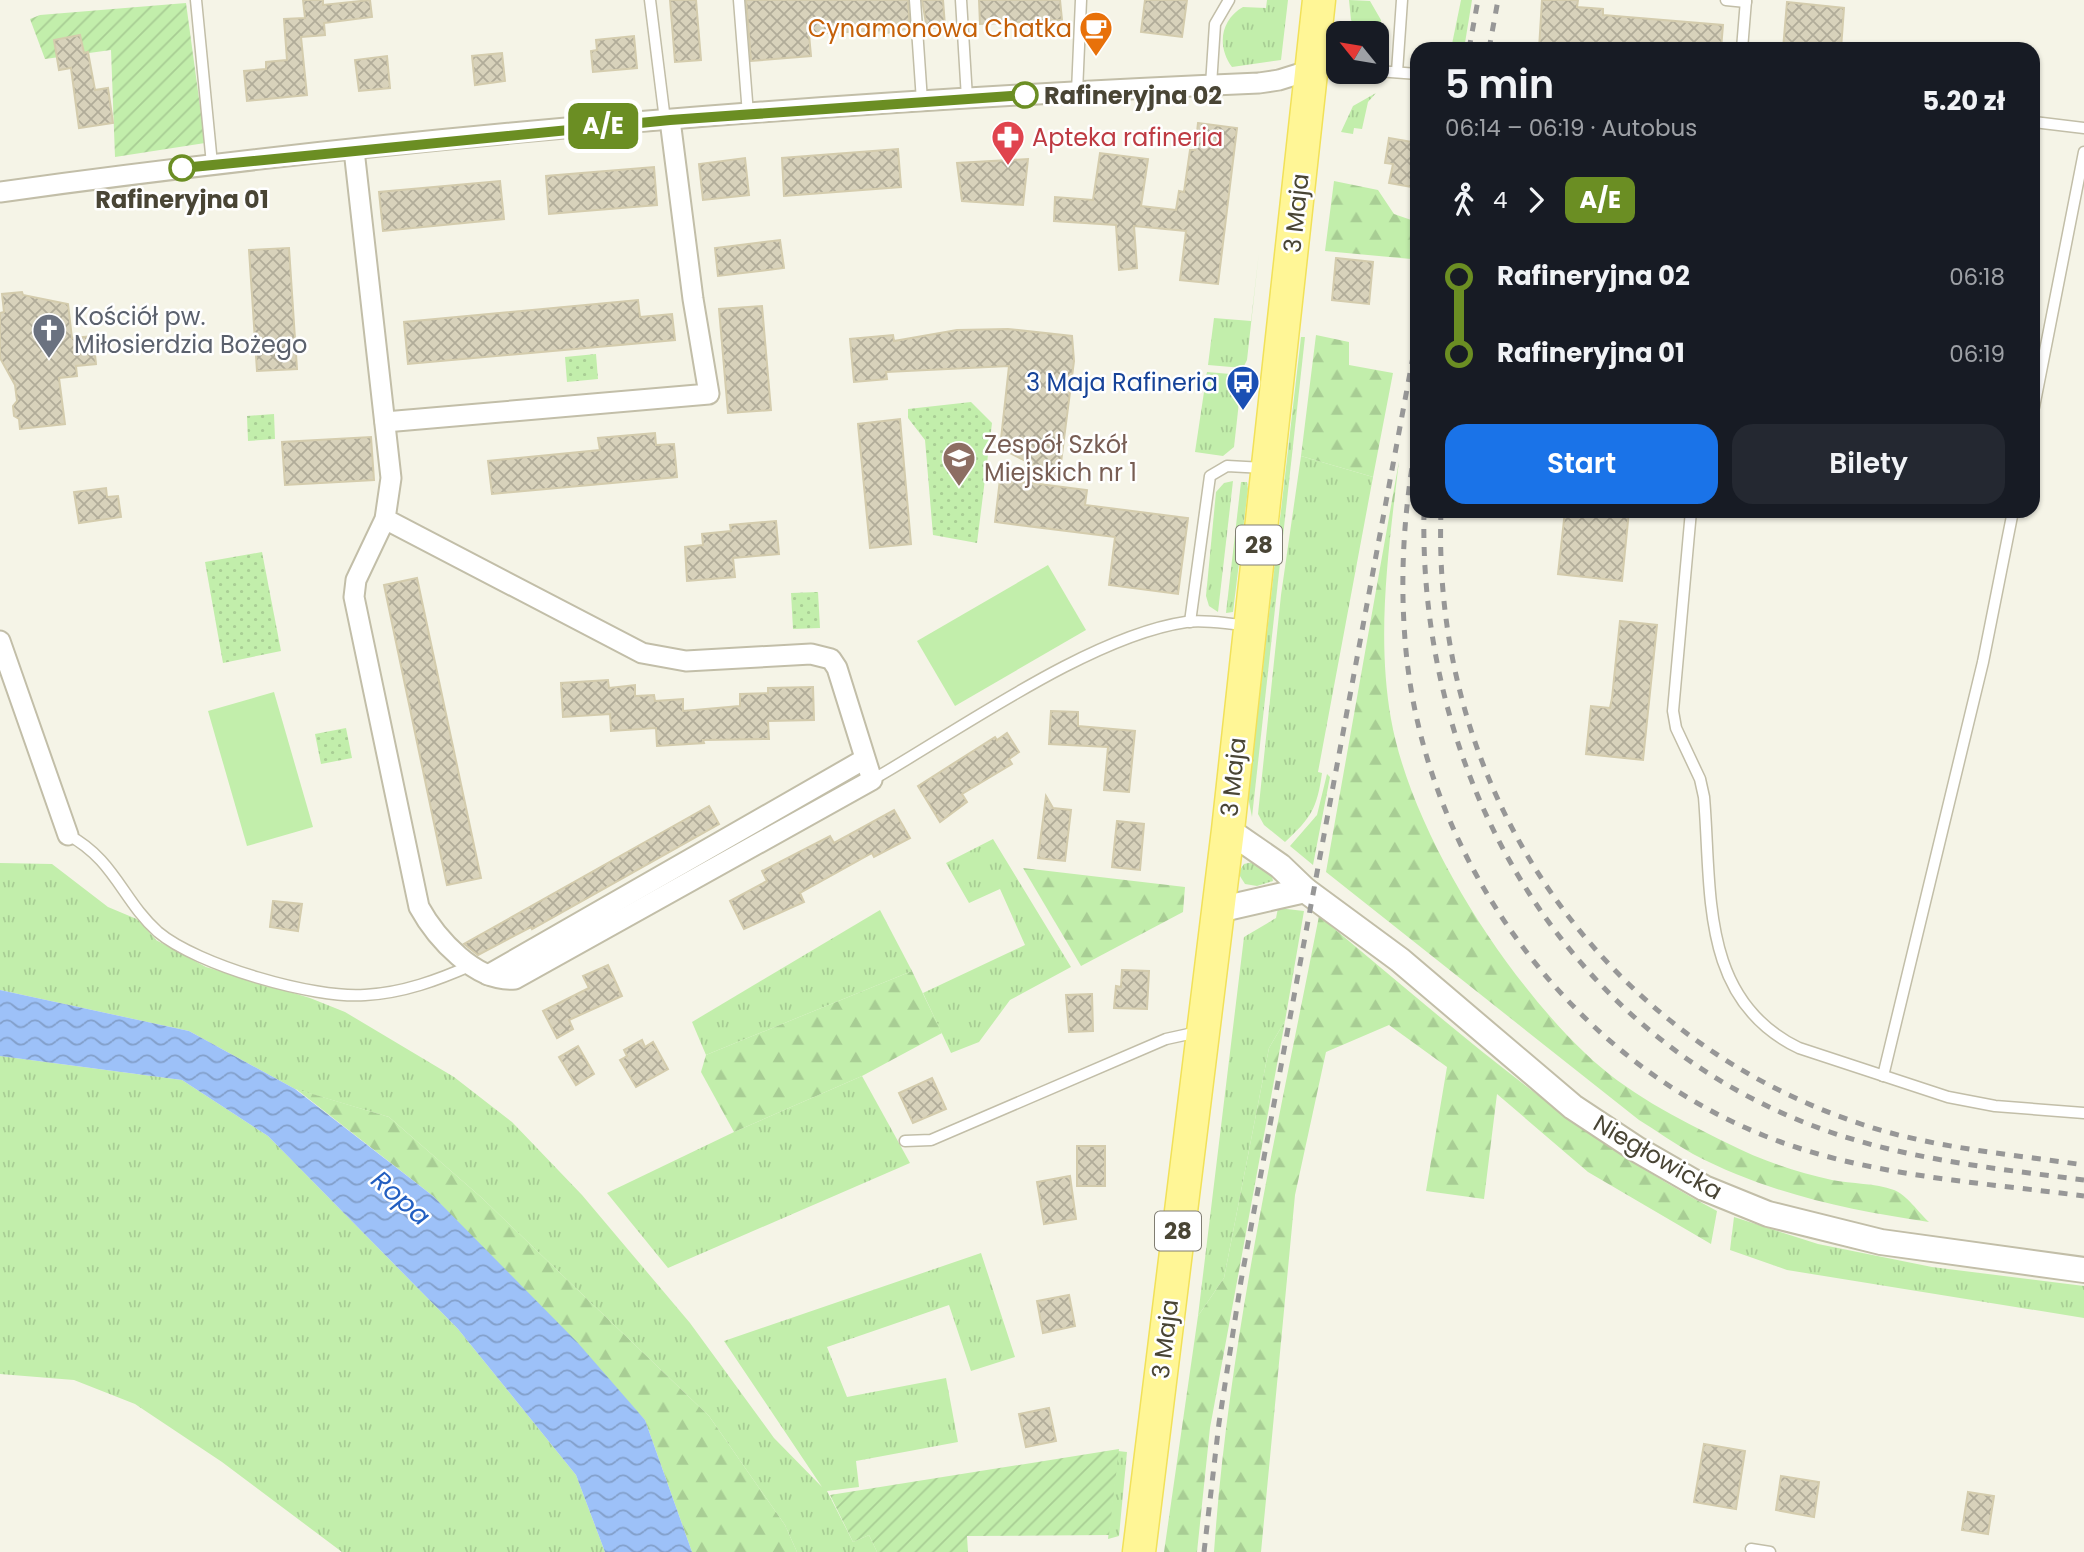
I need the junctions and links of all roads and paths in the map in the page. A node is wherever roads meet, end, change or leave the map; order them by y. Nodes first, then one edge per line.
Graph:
1 (196, 0) edge
2 (650, 0) edge
3 (739, 0) edge
4 (915, 0) edge
5 (961, 0) edge
6 (1081, 0) edge
7 (1229, 0) edge
8 (1319, 0) edge
9 (1402, 0) edge
10 (1726, 0) edge
11 (1746, 1) edge
12 (1743, 42) edge
13 (1325, 69) edge
14 (1390, 72) edge
15 (1397, 72) junction
16 (1410, 73) edge
17 (1211, 85) junction
18 (1077, 92) junction
19 (967, 98) junction
20 (922, 101) junction
21 (748, 114) junction
22 (668, 120) junction
23 (2040, 123) edge
24 (2084, 128) edge
25 (354, 150) junction
26 (2084, 152) edge
27 (212, 164) junction
28 (0, 192) edge
29 (2040, 376) edge
30 (385, 422) junction
31 (1268, 468) junction
32 (1690, 518) edge
33 (2012, 518) edge
34 (385, 519) junction
35 (1190, 622) junction
36 (1250, 625) junction
37 (0, 641) edge
38 (863, 760) junction
39 (872, 780) junction
40 (1228, 831) junction
41 (68, 835) joint
42 (1305, 890) junction
43 (1218, 910) junction
44 (480, 970) junction
45 (1202, 1032) junction
46 (1883, 1076) junction
47 (2084, 1113) edge
48 (905, 1140) dead end
49 (2084, 1270) edge
50 (1751, 1549) dead end
51 (1139, 1552) edge
52 (1770, 1552) edge

1 - 27 lane
2 - 22 lane
3 - 21 lane
4 - 20 lane
5 - 19 lane
6 - 18 lane
7 - 17 lane
8 - 13 main road, 3 Maja / 28
9 - 15 lane
10 - 11 lane
11 - 12 lane
13 - 17 street
13 - 31 main road, 3 Maja / 28
14 - 15 lane
15 - 16 lane
17 - 18 street
18 - 19 street
19 - 20 street
20 - 21 street
21 - 22 street
22 - 25 street
22 - 30 street
23 - 24 lane
25 - 27 street
25 - 30 street
26 - 29 lane
27 - 28 street
30 - 34 street
31 - 35 lane
31 - 36 main road, 3 Maja / 28
32 - 46 lane
33 - 46 lane
34 - 38 street
34 - 44 street
35 - 36 lane
35 - 39 lane
36 - 40 main road, 3 Maja / 28
37 - 41 street
38 - 39 street
38 - 44 street
39 - 44 street
40 - 42 street, Niegłowicka
40 - 43 main road, 3 Maja / 28
41 - 44 lane
42 - 43 street
42 - 49 street, Niegłowicka
43 - 45 main road, 3 Maja / 28
45 - 48 lane
45 - 51 main road, 3 Maja / 28
46 - 47 lane
50 - 52 lane

